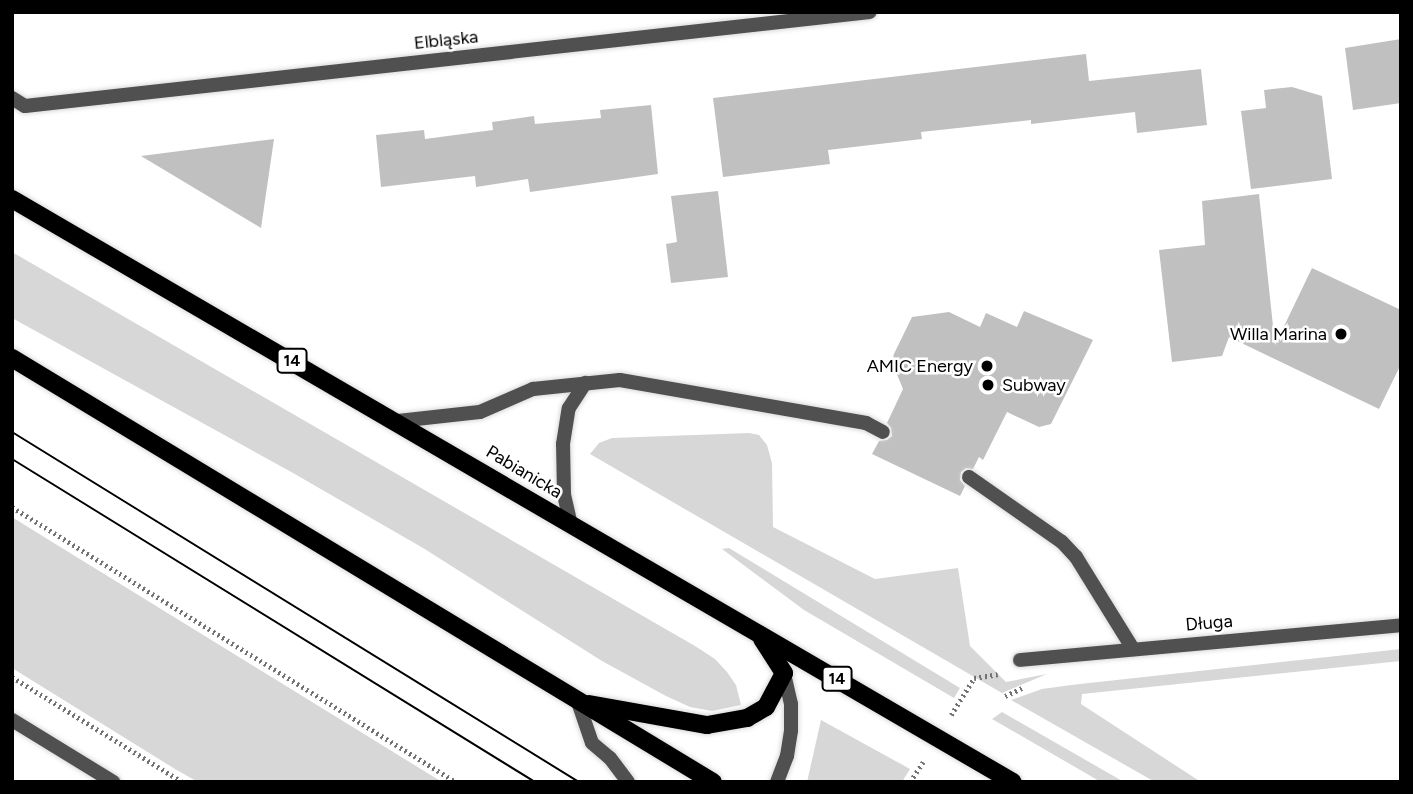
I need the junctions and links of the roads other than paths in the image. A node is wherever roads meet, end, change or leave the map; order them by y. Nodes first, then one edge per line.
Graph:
1 (870, 12) edge
2 (12, 98) edge
3 (12, 199) edge
4 (12, 358) edge
5 (585, 383) junction
6 (397, 421) junction
7 (883, 432) dead end
8 (969, 477) dead end
9 (571, 525) junction
10 (1401, 625) edge
11 (758, 634) junction
12 (1133, 649) junction
13 (1020, 660) road end
14 (784, 673) junction
15 (578, 702) junction
16 (12, 720) edge
17 (113, 782) edge
18 (628, 782) edge
19 (713, 782) edge
20 (777, 782) edge
21 (1013, 782) edge

1 - 2 street, Elbląska
3 - 6 main road, Pabianicka / 14
4 - 15 main road
5 - 6 street
5 - 7 street
5 - 9 street
6 - 9 main road, Pabianicka / 14
8 - 12 street
9 - 11 main road, Pabianicka / 14
10 - 12 street, Długa
11 - 14 main road
11 - 21 main road, Pabianicka / 14
12 - 13 street, Długa
14 - 15 main road
14 - 20 street
15 - 18 street
15 - 19 main road
16 - 17 street

